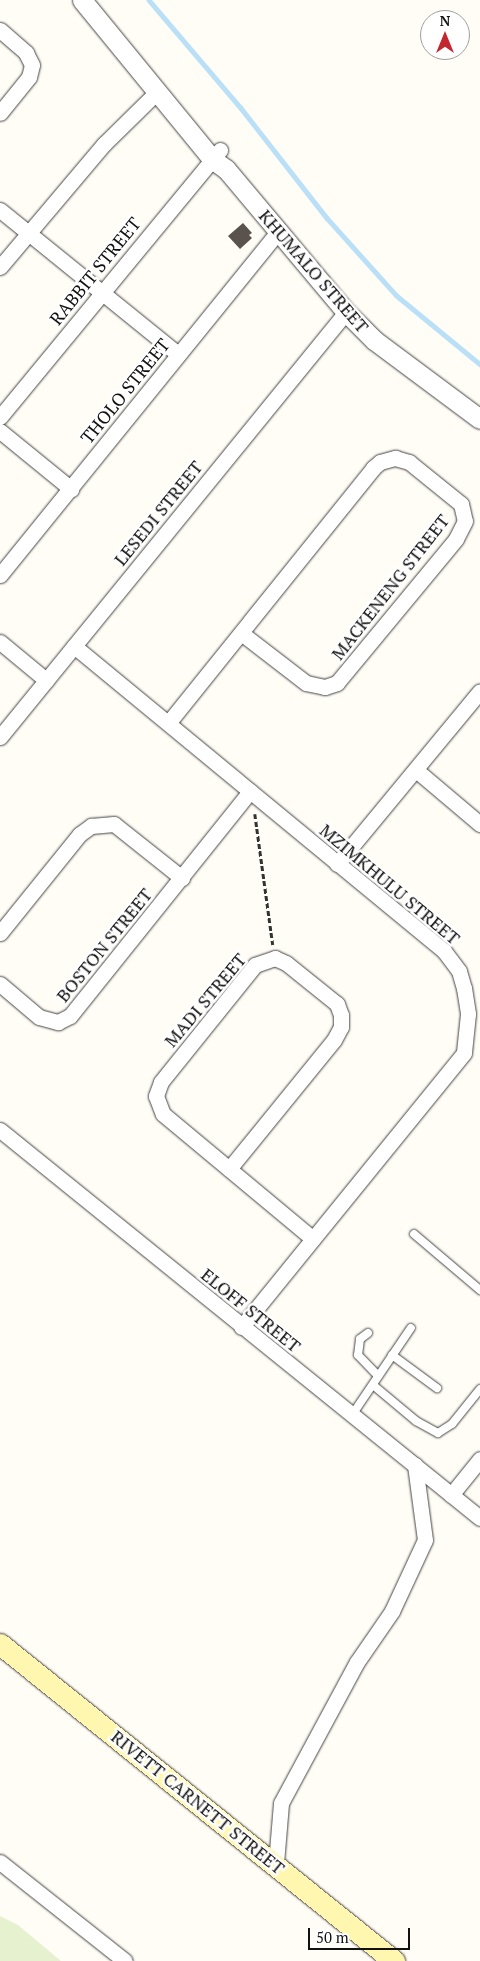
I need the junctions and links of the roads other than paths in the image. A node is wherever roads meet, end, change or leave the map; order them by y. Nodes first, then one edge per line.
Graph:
1 (82, 0) edge
2 (98, 0) edge
3 (0, 30) edge
4 (157, 92) junction
5 (0, 113) edge
6 (220, 159) junction
7 (0, 210) edge
8 (279, 231) junction
9 (28, 232) junction
10 (0, 268) edge
11 (103, 292) junction
12 (346, 312) junction
13 (178, 354) junction
14 (0, 418) edge
15 (480, 419) edge
16 (0, 431) edge
17 (71, 488) junction
18 (0, 575) edge
19 (241, 633) junction
20 (0, 642) edge
21 (74, 646) junction
22 (46, 680) junction
23 (480, 691) edge
24 (169, 722) junction
25 (0, 737) edge
26 (416, 770) junction
27 (250, 791) junction
28 (480, 824) edge
29 (337, 864) junction
30 (182, 878) junction
31 (0, 933) edge
32 (0, 984) edge
33 (0, 1130) edge
34 (229, 1169) junction
35 (414, 1234) dead end
36 (313, 1239) junction
37 (480, 1290) edge
38 (241, 1327) junction
39 (411, 1328) dead end
40 (368, 1333) dead end
41 (392, 1355) junction
42 (378, 1376) junction
43 (372, 1385) junction
44 (437, 1388) dead end
45 (480, 1388) edge
46 (352, 1415) junction
47 (480, 1459) edge
48 (415, 1465) junction
49 (451, 1495) junction
50 (480, 1518) edge
51 (0, 1644) edge
52 (0, 1862) edge
53 (276, 1863) junction
54 (125, 1961) edge
55 (394, 1961) edge

1 - 4 street, KHUMALO STREET
2 - 6 street, KHUMALO STREET
3 - 5 street
4 - 6 street, KHUMALO STREET
4 - 9 street
6 - 8 street, KHUMALO STREET
6 - 11 street, RABBIT STREET
7 - 9 street
8 - 12 street, KHUMALO STREET
8 - 13 street, THOLO STREET
9 - 10 street
9 - 11 street
11 - 13 street
11 - 14 street, RABBIT STREET
12 - 15 street, KHUMALO STREET
12 - 21 street, LESEDI STREET
13 - 17 street, THOLO STREET
16 - 17 street
17 - 18 street, THOLO STREET
19 - 19 street, MACKENENG STREET
19 - 24 street, MACKENENG STREET
20 - 22 street
21 - 22 street, LESEDI STREET
21 - 24 street, MZIMKHULU STREET
22 - 25 street, LESEDI STREET
23 - 26 street
24 - 27 street, MZIMKHULU STREET
26 - 28 street
26 - 29 street
27 - 29 street, MZIMKHULU STREET
27 - 30 street, BOSTON STREET
29 - 36 street, MZIMKHULU STREET
30 - 31 street
30 - 32 street, BOSTON STREET
33 - 38 street, ELOFF STREET
34 - 34 street, MADI STREET
34 - 36 street, MADI STREET
35 - 37 lane
36 - 38 street, MZIMKHULU STREET
38 - 46 street, ELOFF STREET
39 - 41 lane
40 - 42 lane
41 - 42 lane
41 - 44 lane
42 - 43 lane
43 - 45 lane
43 - 46 lane
46 - 48 street, ELOFF STREET
47 - 49 street
48 - 49 street, ELOFF STREET
48 - 53 street
49 - 50 street, ELOFF STREET
51 - 53 main road, RIVETT CARNETT STREET
52 - 54 street
53 - 55 main road, RIVETT CARNETT STREET

